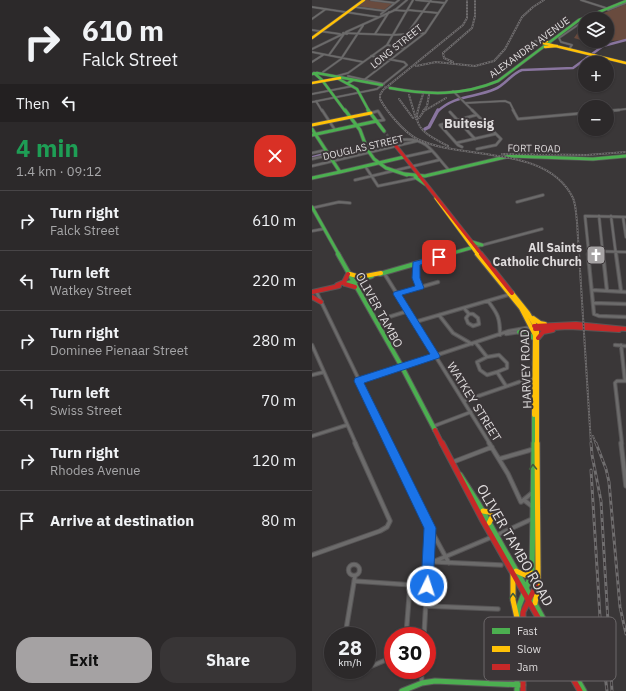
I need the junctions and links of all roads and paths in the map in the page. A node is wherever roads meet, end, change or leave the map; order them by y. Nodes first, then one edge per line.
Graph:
1 (364, 0) edge
2 (371, 0) edge
3 (399, 0) edge
4 (407, 0) edge
5 (413, 0) edge
6 (416, 0) edge
7 (447, 0) edge
8 (581, 0) edge
9 (623, 0) edge
10 (431, 1) edge
11 (626, 2) edge
12 (395, 3) junction
13 (445, 3) junction
14 (355, 7) junction
15 (312, 8) edge
16 (601, 8) junction
17 (326, 9) junction
18 (387, 9) junction
19 (393, 10) junction
20 (385, 11) junction
21 (407, 11) junction
22 (424, 11) junction
23 (347, 12) junction
24 (389, 12) junction
25 (595, 12) edge
26 (595, 12) edge
27 (600, 12) edge
28 (438, 13) junction
29 (381, 14) dead end
30 (378, 17) junction
31 (312, 19) edge
32 (578, 19) edge
33 (578, 21) edge
34 (365, 23) junction
35 (578, 24) edge
36 (312, 30) edge
37 (322, 31) junction
38 (426, 32) junction
39 (359, 33) junction
40 (344, 34) junction
41 (375, 34) junction
42 (392, 34) junction
43 (407, 34) junction
44 (312, 38) edge
45 (554, 39) junction
46 (545, 43) junction
47 (387, 44) junction
48 (555, 46) junction
49 (405, 48) junction
50 (541, 48) junction
51 (312, 49) edge
52 (570, 49) junction
53 (312, 52) edge
54 (324, 54) junction
55 (329, 55) junction
56 (371, 56) junction
57 (342, 58) junction
58 (390, 59) junction
59 (312, 62) edge
60 (363, 62) junction
61 (626, 62) edge
62 (324, 72) dead end
63 (313, 73) edge
64 (348, 73) junction
65 (339, 78) junction
66 (350, 78) junction
67 (364, 80) junction
68 (323, 81) junction
69 (312, 83) edge
70 (348, 83) junction
71 (382, 85) junction
72 (354, 86) junction
73 (330, 90) junction
74 (360, 93) junction
75 (312, 94) edge
76 (456, 94) junction
77 (335, 98) junction
78 (316, 101) junction
79 (312, 102) edge
80 (465, 103) junction
81 (626, 109) edge
82 (614, 110) edge
83 (450, 112) dead end
84 (371, 113) junction
85 (578, 114) edge
86 (477, 115) junction
87 (350, 117) junction
88 (457, 120) junction
89 (330, 121) junction
90 (377, 121) junction
91 (312, 125) edge
92 (356, 126) junction
93 (312, 128) edge
94 (335, 130) junction
95 (384, 131) tunnel mouth
96 (496, 134) junction
97 (314, 135) edge
98 (475, 139) junction
99 (417, 141) junction
100 (392, 142) junction
101 (456, 143) junction
102 (396, 147) junction
103 (462, 147) dead end
104 (477, 149) dead end
105 (326, 150) junction
106 (367, 150) junction
107 (431, 151) junction
108 (312, 153) edge
109 (626, 155) edge
110 (404, 157) junction
111 (331, 158) junction
112 (312, 159) edge
113 (439, 160) junction
114 (379, 163) junction
115 (312, 166) edge
116 (365, 166) junction
117 (412, 166) junction
118 (448, 169) junction
119 (394, 171) junction
120 (340, 172) junction
121 (372, 176) junction
122 (312, 178) edge
123 (423, 178) junction
124 (354, 180) dead end
125 (543, 195) dead end
126 (517, 202) dead end
127 (350, 203) dead end
128 (312, 208) edge
129 (599, 216) junction
130 (611, 216) junction
131 (625, 217) edge
132 (321, 223) junction
133 (323, 229) junction
134 (542, 229) dead end
135 (312, 232) edge
136 (626, 237) edge
137 (470, 243) junction
138 (482, 245) junction
139 (473, 247) junction
140 (465, 250) junction
141 (589, 251) junction
142 (475, 252) junction
143 (603, 252) junction
144 (616, 252) junction
145 (626, 252) edge
146 (339, 256) junction
147 (416, 264) junction
148 (381, 273) junction
149 (349, 274) junction
150 (353, 281) junction
151 (438, 282) dead end
152 (345, 284) junction
153 (337, 285) junction
154 (355, 287) junction
155 (420, 288) junction
156 (592, 290) junction
157 (607, 291) junction
158 (314, 292) edge
159 (621, 292) junction
160 (626, 292) edge
161 (397, 294) junction
162 (511, 294) junction
163 (312, 297) edge
164 (488, 301) junction
165 (321, 302) junction
166 (592, 303) junction
167 (626, 304) edge
168 (464, 308) junction
169 (408, 311) junction
170 (469, 314) junction
171 (439, 315) junction
172 (531, 316) junction
173 (626, 317) edge
174 (376, 321) junction
175 (415, 322) junction
176 (566, 324) junction
177 (572, 327) junction
178 (535, 328) junction
179 (626, 330) edge
180 (519, 332) junction
181 (501, 335) junction
182 (536, 338) junction
183 (474, 343) junction
184 (312, 345) edge
185 (615, 345) dead end
186 (621, 345) junction
187 (626, 346) edge
188 (435, 356) junction
189 (487, 357) junction
190 (400, 367) junction
191 (324, 372) junction
192 (497, 372) junction
193 (312, 375) edge
194 (536, 379) junction
195 (359, 381) junction
196 (626, 381) edge
197 (506, 386) junction
198 (417, 398) joint
199 (464, 401) junction
200 (471, 412) junction
201 (347, 425) junction
202 (433, 426) junction
203 (312, 436) edge
204 (621, 436) junction
205 (626, 437) edge
206 (492, 447) junction
207 (538, 449) junction
208 (532, 450) junction
209 (499, 459) junction
210 (453, 462) junction
211 (460, 475) junction
212 (626, 486) edge
213 (533, 492) junction
214 (522, 501) junction
215 (534, 507) junction
216 (483, 511) junction
217 (534, 519) junction
218 (539, 521) junction
219 (489, 522) junction
220 (430, 528) junction
221 (494, 536) junction
222 (533, 547) junction
223 (539, 547) junction
224 (312, 555) edge
225 (446, 557) junction
226 (435, 562) junction
227 (450, 563) junction
228 (428, 564) junction
229 (501, 565) dead end
230 (538, 566) junction
231 (514, 572) junction
232 (532, 574) junction
233 (355, 576) dead end
234 (354, 581) junction
235 (410, 585) junction
236 (427, 586) junction
237 (525, 591) junction
238 (531, 596) junction
239 (528, 600) junction
240 (535, 603) junction
241 (426, 606) junction
242 (498, 609) dead end
243 (517, 617) edge
244 (517, 617) edge
245 (523, 617) edge
246 (538, 617) edge
247 (543, 617) edge
248 (346, 627) edge
249 (407, 627) edge
250 (425, 627) edge
251 (422, 679) edge
252 (517, 681) edge
253 (523, 681) edge
254 (574, 681) edge
255 (578, 681) edge
256 (422, 683) junction
257 (517, 685) junction
258 (523, 685) junction
259 (402, 691) edge
260 (517, 691) edge
261 (523, 691) edge
262 (580, 691) edge
263 (584, 691) edge

1 - 14 main road
2 - 12 street
3 - 12 street
4 - 19 street
5 - 21 street
6 - 10 street
7 - 13 street, LONG STREET
8 - 16 street
9 - 16 main road, ALEXANDRA AVENUE
10 - 13 street
10 - 22 street
11 - 16 main road, ALEXANDRA AVENUE
11 - 27 street
12 - 18 street
13 - 28 street, LONG STREET
14 - 20 street
14 - 23 main road
15 - 17 street
16 - 25 main road, ALEXANDRA AVENUE
16 - 26 main road, ALEXANDRA AVENUE
17 - 23 street
17 - 31 street
18 - 19 street
18 - 20 street
19 - 21 street
19 - 24 street
20 - 29 street
21 - 22 street
21 - 42 street
22 - 28 street
22 - 43 street
23 - 30 street
23 - 37 main road
24 - 30 street
24 - 41 street
28 - 38 street, LONG STREET
30 - 34 street
32 - 46 main road, ALEXANDRA AVENUE
33 - 45 main road, ALEXANDRA AVENUE
34 - 39 street
34 - 40 street
35 - 52 street
36 - 37 street
37 - 40 street
37 - 44 main road
38 - 43 street
38 - 49 street, LONG STREET
39 - 40 street
39 - 41 street
39 - 57 street
40 - 51 street
40 - 55 street
41 - 42 street
42 - 43 street
42 - 47 street
45 - 46 main road, ALEXANDRA AVENUE
45 - 48 main road
46 - 48 main road
46 - 50 main road, ALEXANDRA AVENUE
46 - 76 main road, ALEXANDRA AVENUE
47 - 49 street
47 - 56 street
48 - 50 main road
48 - 52 main road
49 - 58 street, LONG STREET
50 - 76 main road, ALEXANDRA AVENUE
52 - 61 main road
53 - 54 street
54 - 55 street
54 - 59 street
55 - 57 street
56 - 58 street
56 - 60 street
57 - 60 street
57 - 62 street
58 - 67 street, LONG STREET
58 - 71 street
60 - 64 street
63 - 65 main road
63 - 68 main road
64 - 65 street
64 - 66 street
65 - 66 main road
65 - 68 main road
65 - 70 main road
66 - 67 street
66 - 70 main road
66 - 71 main road
67 - 71 street
68 - 69 main road
68 - 73 main road
70 - 72 main road
71 - 74 street
72 - 73 street
72 - 74 main road
73 - 75 street
73 - 77 main road
74 - 77 street
74 - 84 main road
76 - 76 main road, ALEXANDRA AVENUE
76 - 80 street
77 - 78 street
77 - 87 main road
78 - 79 street
78 - 89 street
80 - 85 street
80 - 86 street
81 - 82 street
83 - 88 street
84 - 87 main road
84 - 90 main road
84 - 90 street
86 - 88 street
86 - 96 street
87 - 89 main road
87 - 92 main road
88 - 98 street
88 - 101 street
89 - 91 main road
89 - 94 street
90 - 92 main road
90 - 95 main road
92 - 94 main road
92 - 106 main road
93 - 97 main road
94 - 97 main road
96 - 98 street
96 - 104 street
97 - 105 main road
98 - 101 street
99 - 100 street
99 - 102 street, DOUGLAS STREET
99 - 107 street
100 - 102 main road, HARVEY ROAD
100 - 106 street
101 - 103 street
102 - 106 street, DOUGLAS STREET
102 - 110 main road, HARVEY ROAD
105 - 108 street
105 - 111 main road
106 - 111 street, DOUGLAS STREET
106 - 111 street
106 - 114 main road, FORT ROAD
107 - 110 street
107 - 113 street
109 - 118 main road, FORT ROAD
110 - 114 main road
110 - 117 main road, HARVEY ROAD
111 - 112 street
111 - 115 street, DOUGLAS STREET
111 - 120 main road
113 - 117 street
113 - 118 street
114 - 116 main road
114 - 119 main road, FORT ROAD
116 - 120 main road
116 - 121 street
117 - 119 street
117 - 123 main road, HARVEY ROAD
118 - 123 main road, FORT ROAD
119 - 121 street
119 - 123 main road, FORT ROAD
120 - 122 main road
121 - 123 street, FORT ROAD
121 - 124 street
123 - 137 main road, HARVEY ROAD
125 - 126 street
127 - 128 street
128 - 132 main road, OLIVER TAMBO
129 - 130 street
129 - 141 street
129 - 143 street
130 - 131 street
130 - 144 street
131 - 136 street
132 - 133 main road, OLIVER TAMBO
132 - 146 main road, OLIVER TAMBO
133 - 135 street
133 - 146 main road, OLIVER TAMBO
134 - 138 street
137 - 138 main road
137 - 139 main road, HARVEY ROAD
137 - 140 main road
138 - 139 street
139 - 140 main road
139 - 142 main road, HARVEY ROAD
139 - 162 main road, HARVEY ROAD
140 - 142 main road
140 - 147 main road
141 - 143 street
141 - 156 street
142 - 162 main road, HARVEY ROAD
143 - 144 street
143 - 157 street
144 - 145 street
144 - 159 street
146 - 149 main road, OLIVER TAMBO
147 - 148 main road
147 - 155 street
148 - 149 main road
148 - 150 main road
148 - 161 street, WATKEY STREET
149 - 150 main road, OLIVER TAMBO
149 - 153 main road
150 - 152 main road
150 - 153 main road
150 - 154 main road, OLIVER TAMBO
150 - 174 main road, OLIVER TAMBO
151 - 155 street
152 - 154 main road
152 - 158 main road
153 - 158 main road
154 - 190 main road, OLIVER TAMBO
155 - 161 street
156 - 157 street
156 - 166 street
157 - 159 street
158 - 165 street
159 - 160 street
161 - 169 street, WATKEY STREET
162 - 164 street
162 - 172 main road, HARVEY ROAD
162 - 178 main road, HARVEY ROAD
163 - 165 main road
164 - 168 street
164 - 181 street
165 - 195 street
166 - 167 street
166 - 173 street
168 - 170 street
168 - 171 street
169 - 174 street
169 - 175 street, WATKEY STREET
170 - 170 street
171 - 175 street
171 - 183 street
172 - 176 main road
172 - 178 main road, HARVEY ROAD
174 - 190 main road, OLIVER TAMBO
175 - 188 street, WATKEY STREET
176 - 178 main road
176 - 179 main road
177 - 178 main road
177 - 179 main road
177 - 182 main road
178 - 180 street
178 - 181 street
178 - 182 main road, HARVEY ROAD
180 - 181 street
180 - 182 main road
181 - 183 street
182 - 194 main road, HARVEY ROAD
183 - 188 street
183 - 189 street
184 - 191 street
185 - 186 street
186 - 187 street
186 - 196 street
188 - 190 street
188 - 199 street, WATKEY STREET
189 - 192 street
189 - 192 street
190 - 195 street
190 - 198 main road, OLIVER TAMBO
191 - 193 street
191 - 201 street
192 - 197 street
194 - 197 street
194 - 207 main road, HARVEY ROAD
194 - 208 main road, HARVEY ROAD
195 - 220 street
196 - 204 street
197 - 199 street
198 - 202 main road, OLIVER TAMBO ROAD
199 - 200 street, WATKEY STREET
200 - 202 street
200 - 206 street, WATKEY STREET
201 - 203 street
201 - 224 street
202 - 210 main road, OLIVER TAMBO ROAD
204 - 205 street
204 - 212 street
206 - 209 street, WATKEY STREET
206 - 210 street
207 - 208 street
207 - 218 main road, HARVEY ROAD
208 - 209 street
213 -> 208 main road, HARVEY ROAD
209 - 214 street, WATKEY STREET
210 - 211 main road, OLIVER TAMBO ROAD
211 - 216 main road, OLIVER TAMBO ROAD
211 - 221 main road, OLIVER TAMBO ROAD
213 - 214 street
213 - 215 main road, HARVEY ROAD
214 - 215 street
215 - 217 main road, HARVEY ROAD
216 - 219 main road, OLIVER TAMBO ROAD
216 - 219 main road
217 - 218 street
217 - 221 street
217 - 222 main road, HARVEY ROAD
218 - 223 main road, HARVEY ROAD
219 - 221 main road, OLIVER TAMBO ROAD
220 - 225 street
220 - 228 street
221 - 225 street
221 - 231 main road, OLIVER TAMBO ROAD
222 - 223 main road
222 - 232 main road, HARVEY ROAD
223 - 230 main road, HARVEY ROAD
225 - 226 street
225 - 227 street
226 - 227 street
226 - 228 street
227 - 229 street
228 - 236 street
230 - 238 main road, HARVEY ROAD
230 - 240 main road
231 - 232 main road
231 - 237 main road, OLIVER TAMBO ROAD
243 -> 231 main road
232 - 237 main road, HARVEY ROAD
233 - 234 street
234 - 235 street
234 - 248 street
235 - 236 street
235 - 249 street
236 - 241 street
237 - 238 main road, OLIVER TAMBO ROAD
237 - 239 main road, OLIVER TAMBO ROAD
237 - 244 main road, HARVEY ROAD
238 - 239 main road, HARVEY ROAD
238 - 240 main road, OLIVER TAMBO ROAD
239 - 245 main road
239 - 246 main road, OLIVER TAMBO ROAD
240 - 247 main road, OLIVER TAMBO ROAD
241 - 242 street
241 - 250 street
251 - 256 street
252 - 257 main road
253 - 258 main road
254 - 262 main road, OLIVER TAMBO ROAD
255 - 263 main road, OLIVER TAMBO ROAD
256 - 257 main road
256 - 259 main road
257 - 258 main road
257 - 260 main road
258 - 261 main road

